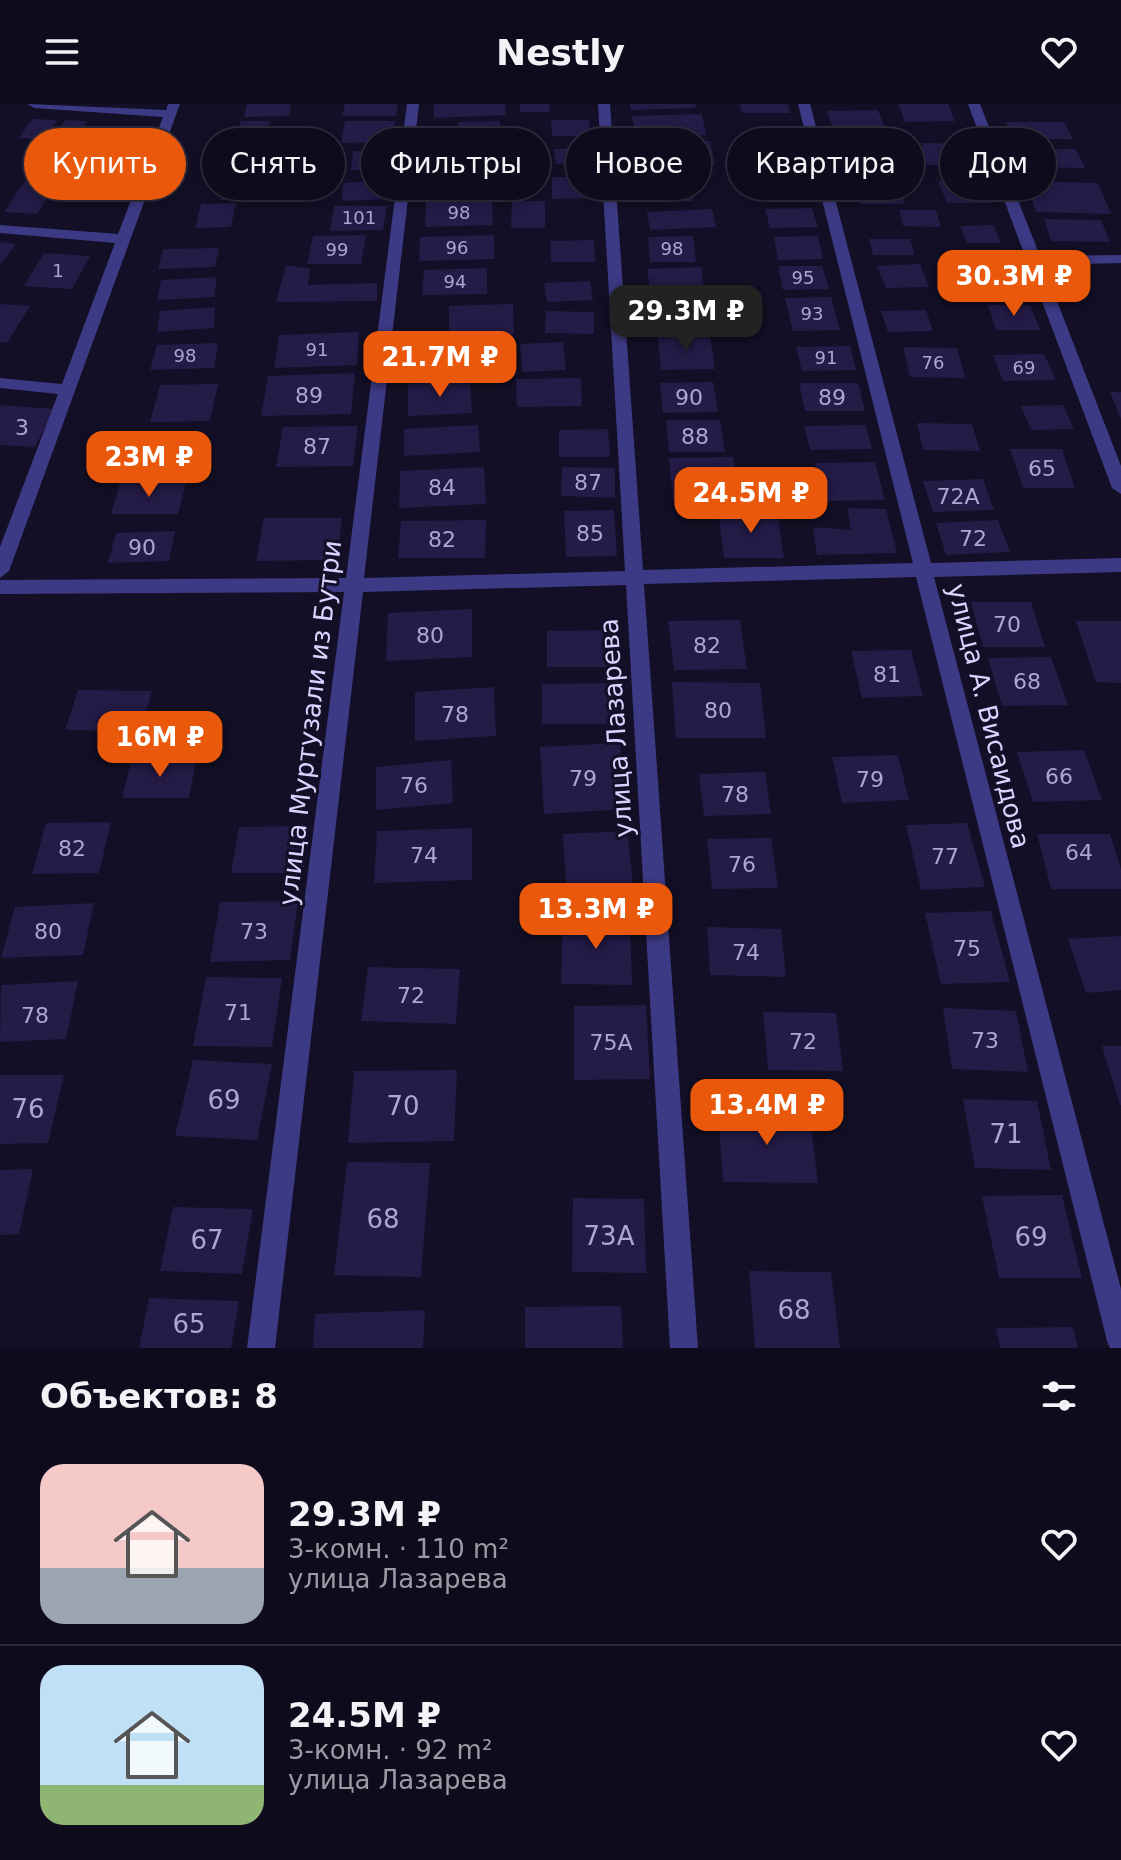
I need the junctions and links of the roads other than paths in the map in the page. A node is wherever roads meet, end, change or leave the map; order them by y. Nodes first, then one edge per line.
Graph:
1 (34, 104) edge
2 (413, 104) edge
3 (604, 104) edge
4 (804, 104) edge
5 (974, 104) edge
6 (172, 109) edge
7 (0, 229) edge
8 (124, 239) junction
9 (1121, 259) edge
10 (1034, 261) junction
11 (0, 383) edge
12 (67, 390) junction
13 (1121, 488) edge
14 (1121, 565) edge
15 (0, 571) edge
16 (925, 571) junction
17 (632, 577) junction
18 (353, 585) junction
19 (0, 587) edge
20 (1121, 1341) edge
21 (261, 1348) edge
22 (684, 1348) edge

1 - 6 street
2 - 18 street, улица Муртузали из Бутри
3 - 17 street, улица Лазарева
4 - 16 street, улица А. Висаидова
5 - 10 street
6 - 8 street
7 - 8 street
8 - 12 street
9 - 10 street
10 - 13 street
11 - 12 street
12 - 15 street
14 - 16 street
16 - 17 street
16 - 20 street, улица А. Висаидова
17 - 18 street
17 - 22 street, улица Лазарева
18 - 19 street
18 - 21 street, улица Муртузали из Бутри

